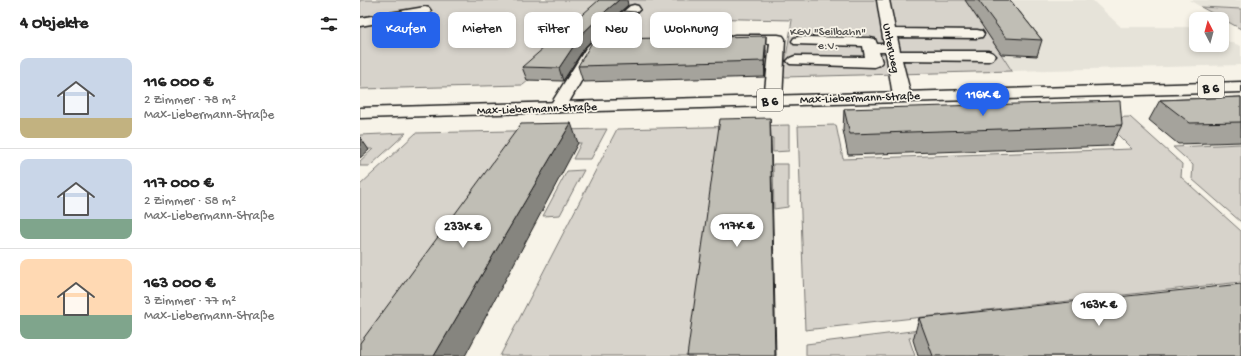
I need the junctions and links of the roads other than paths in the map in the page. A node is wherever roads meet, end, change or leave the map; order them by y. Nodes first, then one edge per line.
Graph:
1 (883, 0) edge
2 (386, 5) dead end
3 (427, 5) edge
4 (634, 9) dead end
5 (360, 13) edge
6 (360, 22) edge
7 (890, 33) junction
8 (977, 34) dead end
9 (732, 39) edge
10 (799, 41) dead end
11 (871, 48) junction
12 (893, 52) junction
13 (988, 56) dead end
14 (795, 61) dead end
15 (1241, 87) edge
16 (902, 96) junction
17 (773, 100) junction
18 (558, 107) junction
19 (360, 113) edge

1 - 7 main road, Unterweg
2 - 5 main road
3 - 6 main road
4 - 18 main road
7 - 8 main road
7 - 12 main road, Unterweg
9 - 17 main road
10 - 11 main road
11 - 12 main road
11 - 14 main road
12 - 13 main road
12 - 16 main road, Unterweg
15 - 16 main road, Max-Liebermann-Straße / B 6
16 - 17 main road, Max-Liebermann-Straße / B 6
17 - 18 main road, Max-Liebermann-Straße / B 6
18 - 19 main road, Max-Liebermann-Straße / B 6

